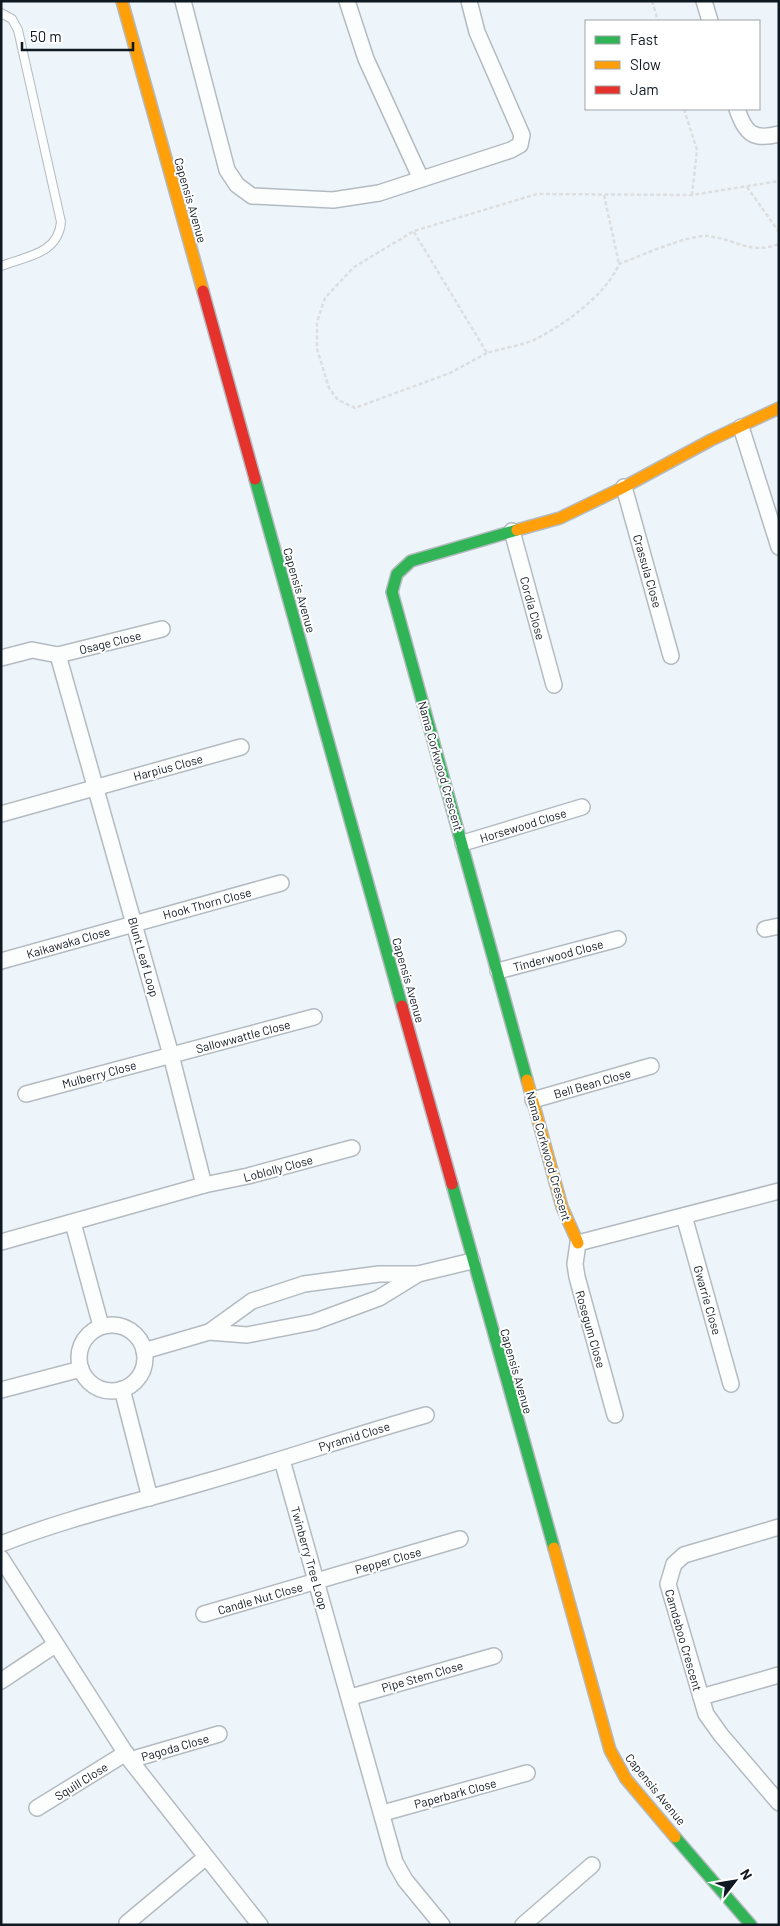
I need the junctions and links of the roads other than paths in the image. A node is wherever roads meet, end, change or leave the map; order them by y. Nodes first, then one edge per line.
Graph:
1 (122, 1) edge
2 (183, 1) edge
3 (346, 1) edge
4 (469, 1) edge
5 (704, 1) edge
6 (1, 13) edge
7 (710, 20) edge
8 (737, 110) edge
9 (779, 134) edge
10 (421, 179) junction
11 (1, 266) edge
12 (779, 408) edge
13 (741, 427) junction
14 (624, 487) junction
15 (776, 529) edge
16 (512, 531) junction
17 (779, 548) edge
18 (162, 629) dead end
19 (58, 655) junction
20 (671, 656) dead end
21 (1, 658) edge
22 (554, 685) dead end
23 (241, 747) dead end
24 (94, 787) junction
25 (582, 807) dead end
26 (1, 814) edge
27 (463, 843) junction
28 (281, 882) dead end
29 (134, 923) junction
30 (618, 938) dead end
31 (1, 961) edge
32 (498, 971) junction
33 (314, 1017) dead end
34 (171, 1055) junction
35 (651, 1066) dead end
36 (26, 1094) dead end
37 (533, 1100) junction
38 (352, 1148) dead end
39 (204, 1185) junction
40 (779, 1191) edge
41 (684, 1216) junction
42 (73, 1222) junction
43 (1, 1242) edge
44 (578, 1243) junction
45 (472, 1261) junction
46 (418, 1274) junction
47 (101, 1326) junction
48 (209, 1332) junction
49 (144, 1352) junction
50 (81, 1369) junction
51 (731, 1384) dead end
52 (122, 1389) junction
53 (1, 1390) edge
54 (426, 1414) dead end
55 (616, 1415) dead end
56 (282, 1460) junction
57 (150, 1498) junction
58 (779, 1527) edge
59 (460, 1539) dead end
60 (1, 1544) edge
61 (1, 1558) edge
62 (316, 1582) junction
63 (204, 1614) dead end
64 (55, 1645) junction
65 (494, 1656) dead end
66 (779, 1675) edge
67 (1, 1681) edge
68 (351, 1696) junction
69 (700, 1697) junction
70 (219, 1734) dead end
71 (128, 1756) junction
72 (526, 1773) dead end
73 (779, 1803) edge
74 (37, 1808) dead end
75 (383, 1813) junction
76 (206, 1858) junction
77 (592, 1865) dead end
78 (127, 1922) dead end
79 (260, 1925) edge
80 (442, 1925) edge
81 (523, 1925) edge
82 (751, 1925) edge

1 - 45 street, Capensis Avenue
2 - 10 street
3 - 10 street
4 - 10 street
5 - 7 street
6 - 11 lane
8 - 9 street
12 - 13 street, Nama Corkwood Crescent
13 - 14 street, Nama Corkwood Crescent
13 - 15 street
14 - 16 street, Nama Corkwood Crescent
14 - 20 street, Crassula Close
15 - 17 street
16 - 22 street, Cordia Close
16 - 27 street, Nama Corkwood Crescent
18 - 19 street, Osage Close
19 - 21 street
19 - 24 street, Blunt Leaf Loop
23 - 24 street, Harpius Close
24 - 26 street, Harpius Close
24 - 29 street, Blunt Leaf Loop
25 - 27 street, Horsewood Close
27 - 32 street, Nama Corkwood Crescent
28 - 29 street, Hook Thorn Close
29 - 31 street, Kaikawaka Close
29 - 34 street, Blunt Leaf Loop
30 - 32 street, Tinderwood Close
32 - 37 street, Nama Corkwood Crescent
33 - 34 street, Sallowwattle Close
34 - 36 street, Mulberry Close
34 - 39 street, Blunt Leaf Loop
35 - 37 street, Bell Bean Close
37 - 44 street, Nama Corkwood Crescent
38 - 39 street, Loblolly Close
39 - 42 street
40 - 41 street
41 - 44 street
41 - 51 street, Gwarrie Close
42 - 43 street
42 - 47 street
44 - 55 street, Rosegum Close
45 - 46 street
45 - 82 street, Capensis Avenue
46 - 48 street
46 - 48 street
47 - 49 street
47 - 50 street
48 - 49 street
49 - 52 street
50 - 52 street
50 - 53 street
52 - 57 street
54 - 56 street, Pyramid Close
56 - 57 street
56 - 62 street, Twinberry Tree Loop
57 - 60 street
58 - 69 street, Camdeboo Crescent
59 - 62 street, Pepper Close
61 - 64 street
62 - 63 street, Candle Nut Close
62 - 68 street, Twinberry Tree Loop
64 - 67 street
64 - 71 street
65 - 68 street, Pipe Stem Close
66 - 69 street
68 - 75 street, Twinberry Tree Loop
69 - 73 street, Camdeboo Crescent
70 - 71 street, Pagoda Close
71 - 74 street, Squill Close
71 - 76 street
72 - 75 street, Paperbark Close
75 - 80 street, Twinberry Tree Loop
76 - 78 street
76 - 79 street
77 - 81 street

